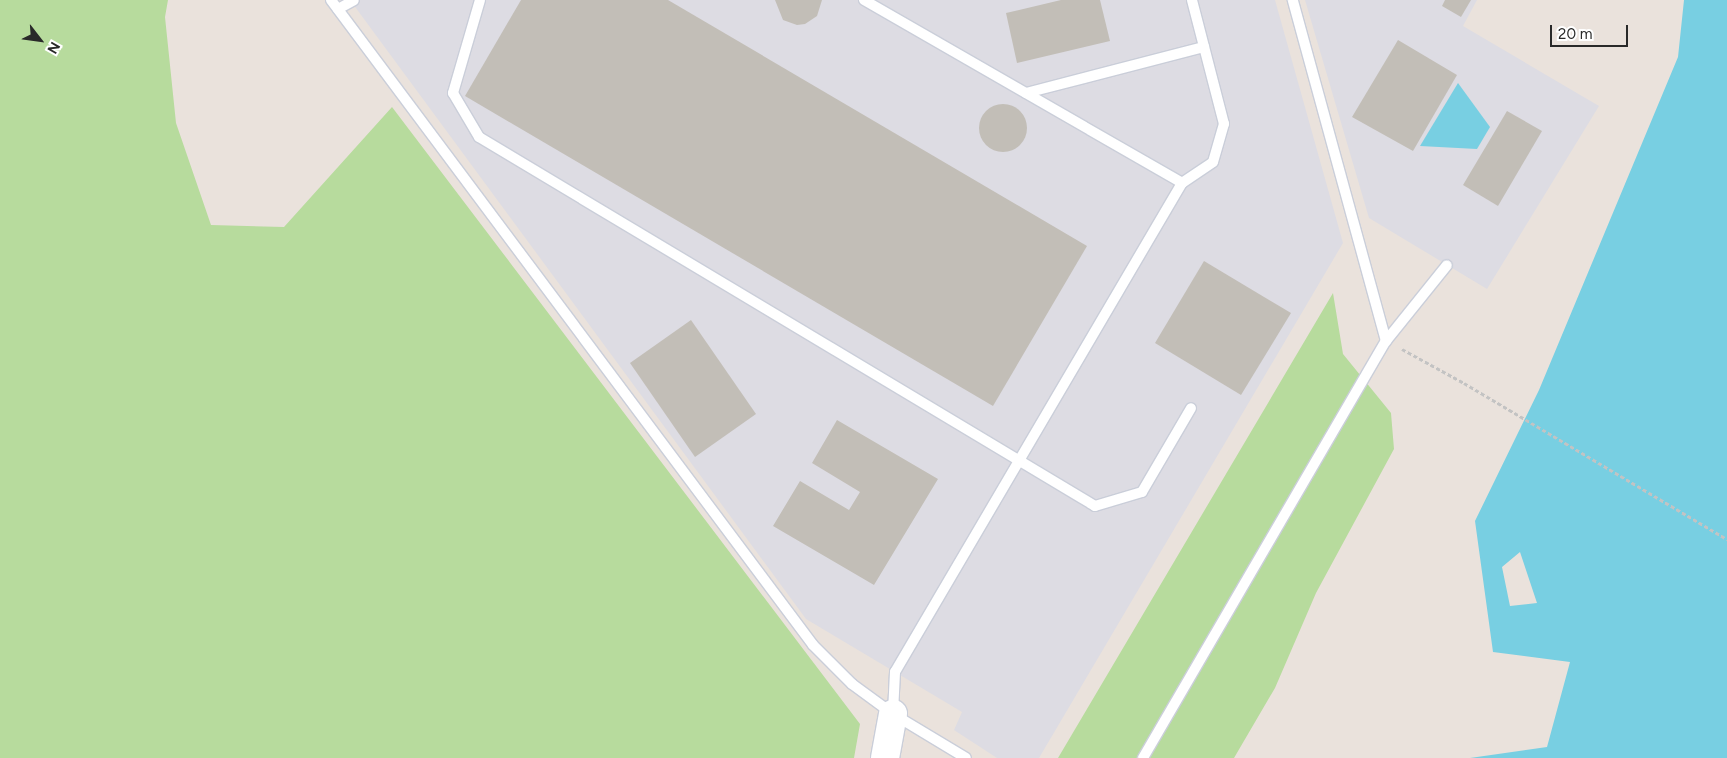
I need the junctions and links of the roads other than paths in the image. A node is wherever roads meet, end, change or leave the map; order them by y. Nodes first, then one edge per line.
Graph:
1 (330, 0) edge
2 (354, 0) edge
3 (480, 0) edge
4 (864, 0) edge
5 (1192, 0) edge
6 (1293, 0) edge
7 (338, 9) junction
8 (1204, 47) junction
9 (1026, 93) junction
10 (1182, 183) junction
11 (1447, 265) dead end
12 (1386, 341) junction
13 (1191, 408) dead end
14 (1019, 459) junction
15 (893, 714) junction
16 (885, 758) edge
17 (966, 758) edge
18 (1143, 758) edge

1 - 7 lane
2 - 7 lane
3 - 14 lane
4 - 9 lane
5 - 8 lane
6 - 12 lane
7 - 15 lane
8 - 9 lane
8 - 10 lane
9 - 10 lane
10 - 14 lane
11 - 12 lane
12 - 18 lane
13 - 14 lane
14 - 15 lane
15 - 16 main road
15 - 17 lane

